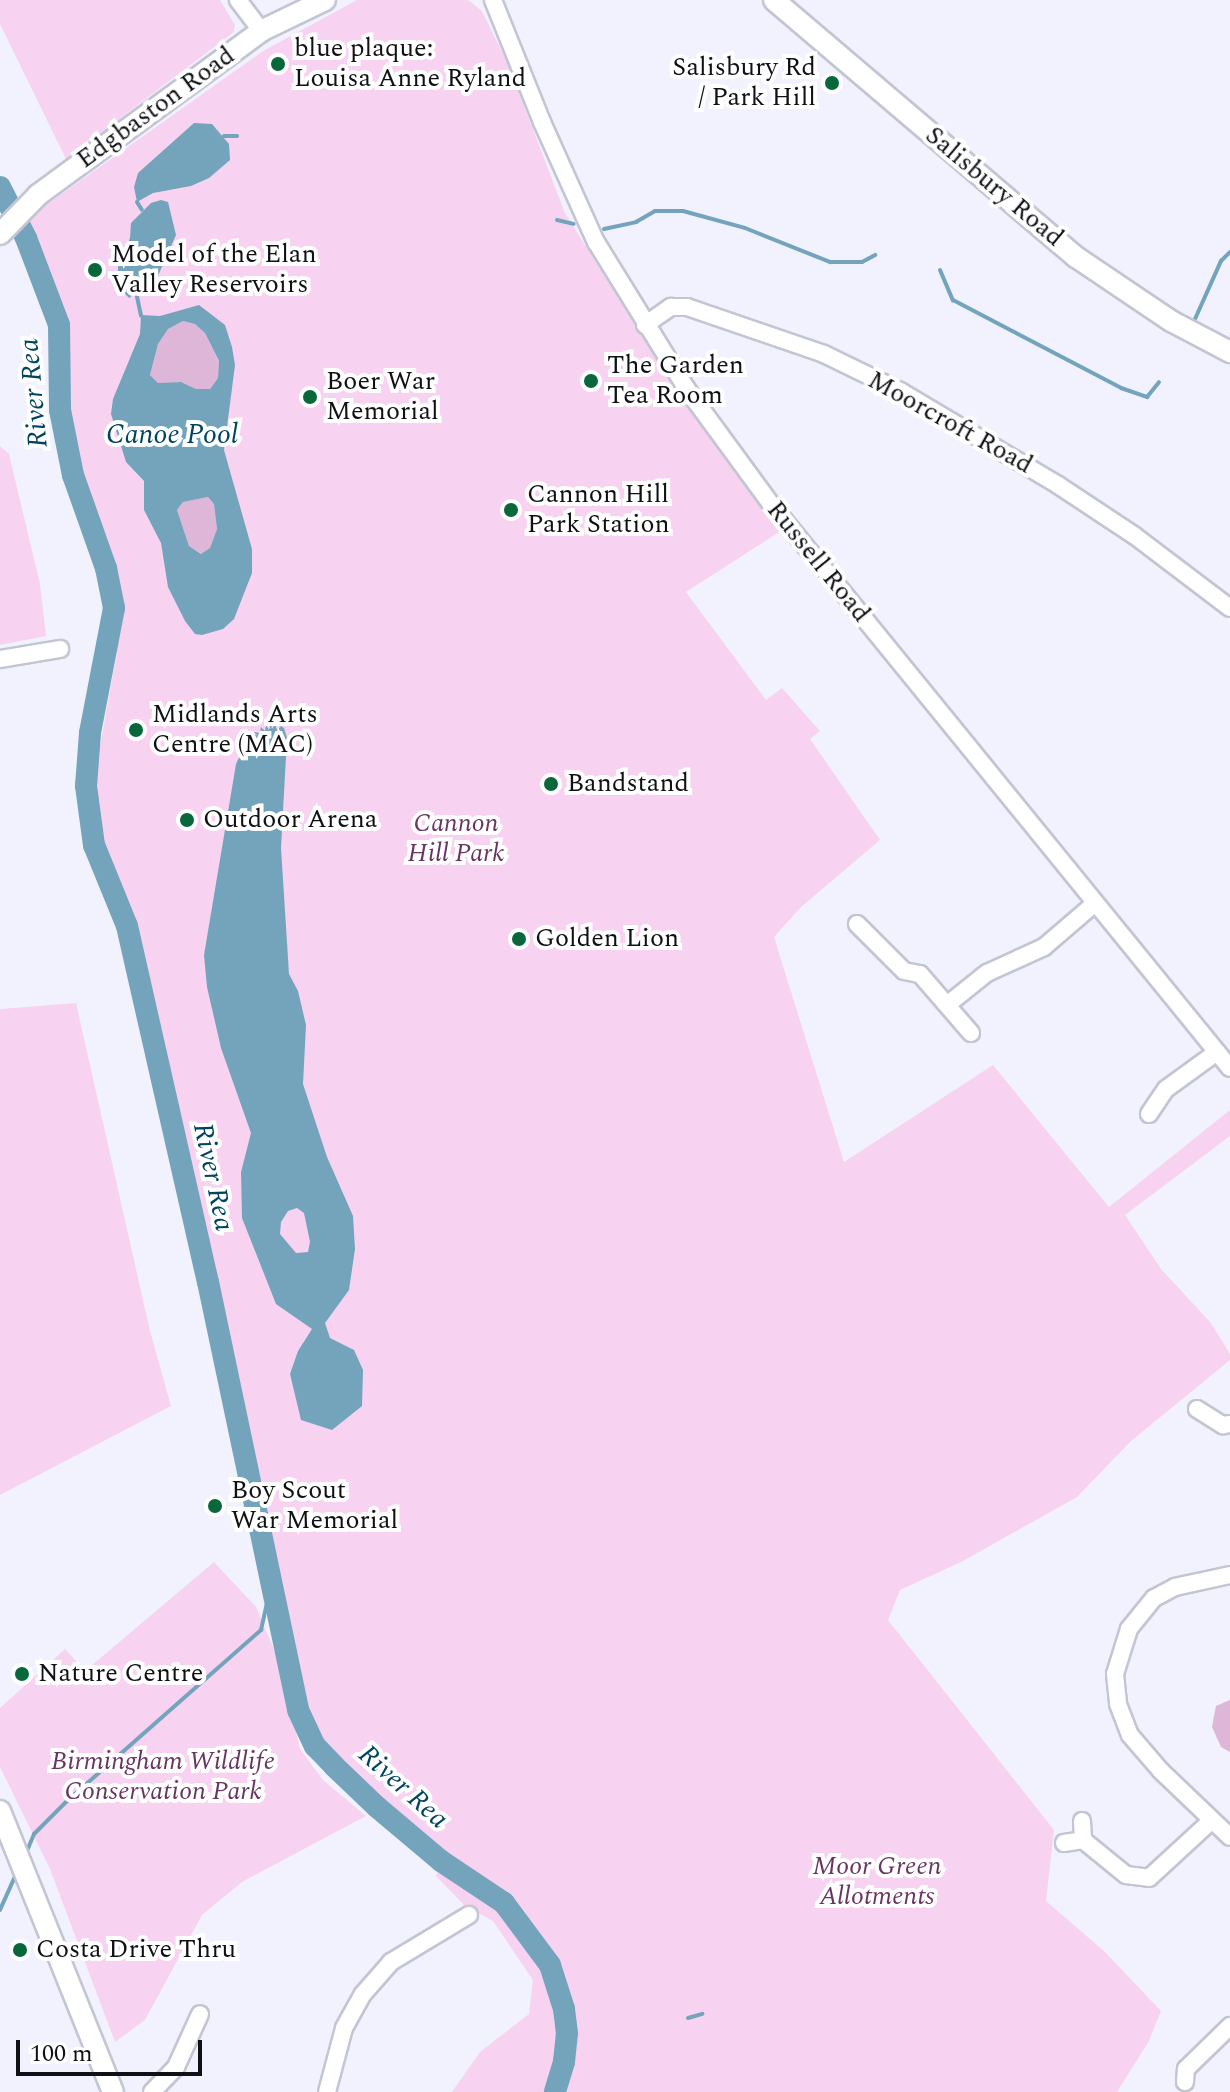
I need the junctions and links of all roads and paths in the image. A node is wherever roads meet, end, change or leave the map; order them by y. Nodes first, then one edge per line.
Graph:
1 (238, 0) edge
2 (325, 0) edge
3 (493, 0) edge
4 (774, 0) edge
5 (261, 31) junction
6 (1, 233) edge
7 (645, 325) junction
8 (1230, 352) edge
9 (1230, 608) edge
10 (60, 649) dead end
11 (0, 659) edge
12 (1094, 904) junction
13 (857, 924) dead end
14 (947, 1005) junction
15 (971, 1033) dead end
16 (1217, 1052) junction
17 (1230, 1068) edge
18 (1149, 1114) dead end
19 (1197, 1409) dead end
20 (1230, 1424) edge
21 (1230, 1575) edge
22 (0, 1811) edge
23 (1082, 1821) dead end
24 (1211, 1821) junction
25 (1230, 1837) edge
26 (1083, 1840) junction
27 (1064, 1843) dead end
28 (469, 1915) dead end
29 (200, 2014) dead end
30 (1230, 2026) edge
31 (1185, 2082) dead end
32 (113, 2092) edge
33 (152, 2092) edge
34 (327, 2092) edge

1 - 5 street
2 - 5 main road, Edgbaston Road
3 - 7 street, Russell Road
4 - 8 main road, Salisbury Road
5 - 6 main road, Edgbaston Road
7 - 9 street, Moorcroft Road
7 - 12 street, Russell Road
10 - 11 street
12 - 14 street
12 - 16 street, Russell Road
13 - 14 street
14 - 15 street
16 - 17 street, Russell Road
16 - 18 street
19 - 20 street
21 - 24 street
22 - 32 main road
23 - 26 street
24 - 25 street
24 - 26 street
26 - 27 street
28 - 34 street
29 - 33 street
30 - 31 street

